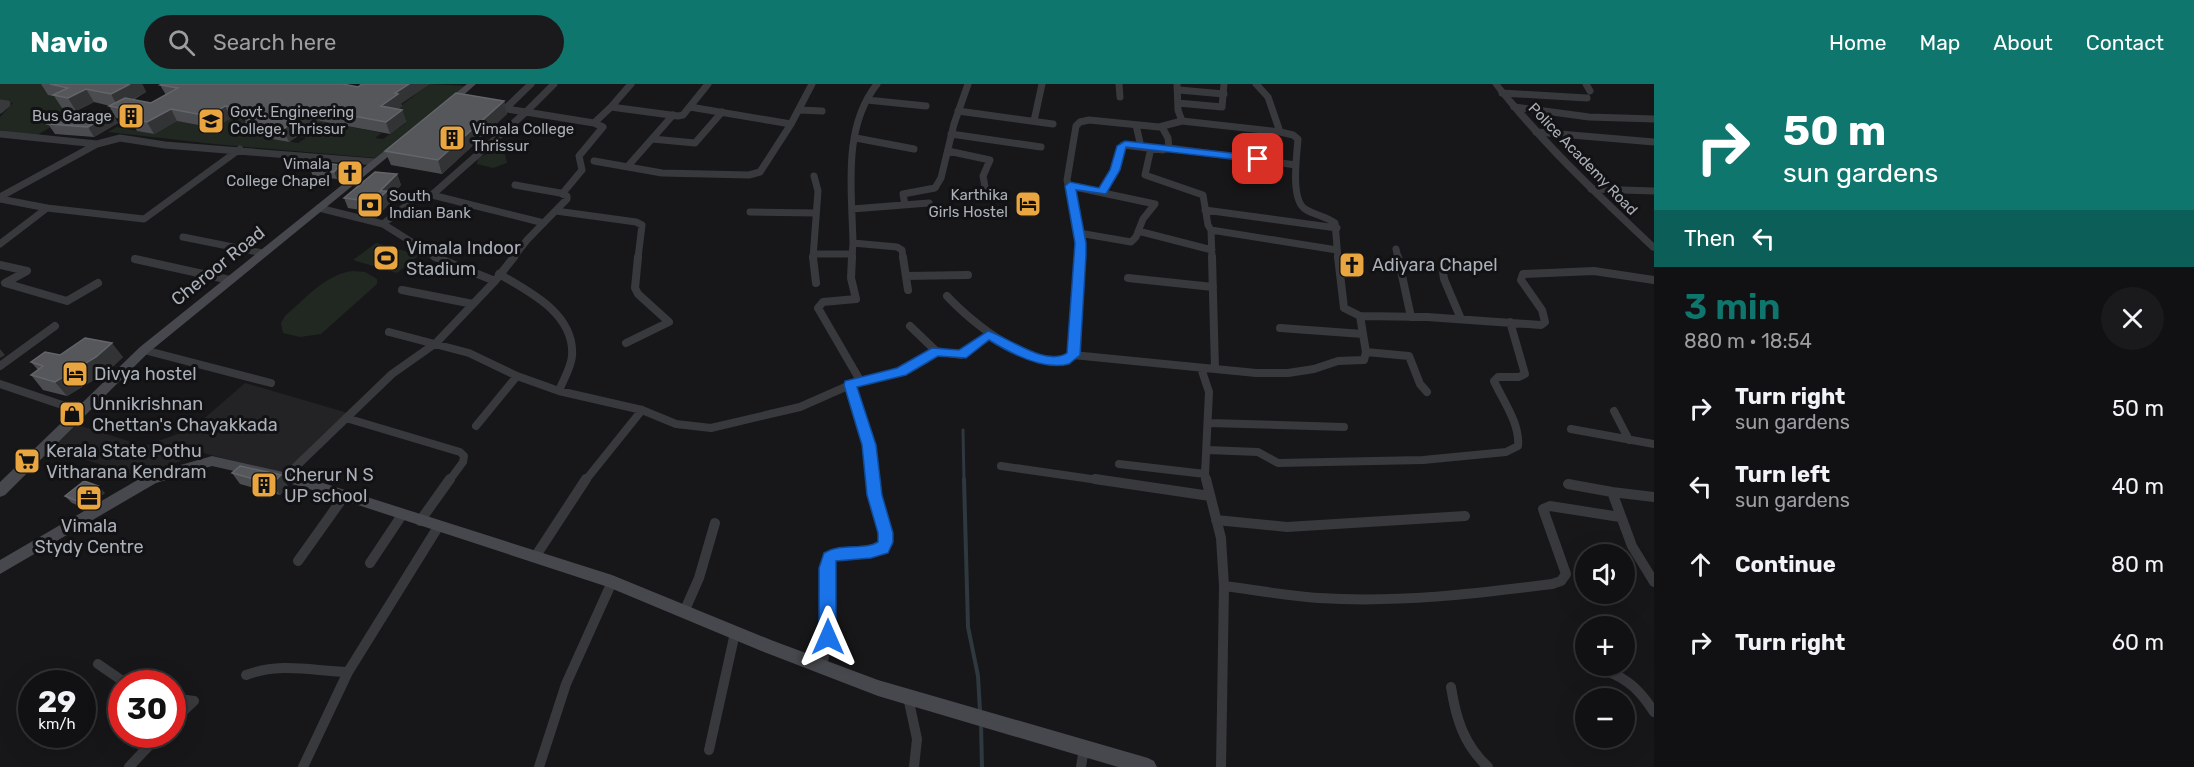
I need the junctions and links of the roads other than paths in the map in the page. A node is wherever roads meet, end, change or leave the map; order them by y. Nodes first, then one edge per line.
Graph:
1 (472, 84) edge
2 (531, 84) edge
3 (554, 84) edge
4 (631, 84) edge
5 (708, 84) edge
6 (812, 84) edge
7 (877, 84) edge
8 (968, 84) edge
9 (1042, 84) edge
10 (1119, 84) edge
11 (1224, 84) edge
12 (1256, 84) edge
13 (1496, 84) edge
14 (1586, 84) edge
15 (1178, 87) edge
16 (1590, 91) dead end
17 (1502, 93) junction
18 (1224, 94) junction
19 (1120, 97) dead end
20 (1587, 98) dead end
21 (867, 100) junction
22 (0, 103) edge
23 (1178, 103) junction
24 (484, 105) edge
25 (926, 105) dead end
26 (611, 107) junction
27 (690, 107) junction
28 (1514, 107) junction
29 (505, 109) junction
30 (0, 110) edge
31 (799, 110) junction
32 (822, 111) dead end
33 (958, 111) junction
34 (526, 112) junction
35 (722, 112) junction
36 (436, 115) edge
37 (673, 115) junction
38 (1654, 119) edge
39 (1034, 121) junction
40 (1182, 121) junction
41 (594, 123) junction
42 (791, 124) junction
43 (1053, 124) dead end
44 (1136, 125) junction
45 (1162, 127) junction
46 (1280, 132) junction
47 (1536, 132) junction
48 (0, 134) edge
49 (951, 134) junction
50 (409, 136) edge
51 (856, 138) junction
52 (652, 139) junction
53 (1654, 142) edge
54 (97, 144) junction
55 (1041, 147) dead end
56 (1141, 147) junction
57 (1151, 148) junction
58 (1169, 148) junction
59 (914, 149) dead end
60 (240, 150) junction
61 (948, 151) junction
62 (594, 161) dead end
63 (375, 162) junction
64 (1296, 165) junction
65 (628, 166) junction
66 (814, 176) dead end
67 (515, 185) dead end
68 (1070, 186) junction
69 (1592, 189) junction
70 (1654, 191) edge
71 (986, 192) dead end
72 (1102, 192) junction
73 (433, 194) junction
74 (562, 194) junction
75 (0, 198) edge
76 (929, 203) dead end
77 (905, 205) junction
78 (47, 208) junction
79 (319, 208) junction
80 (852, 209) junction
81 (556, 210) junction
82 (1205, 210) junction
83 (750, 212) dead end
84 (816, 213) junction
85 (544, 223) junction
86 (383, 224) junction
87 (1337, 228) junction
88 (1211, 230) junction
89 (1138, 231) junction
90 (1079, 233) junction
91 (183, 237) dead end
92 (853, 243) junction
93 (0, 244) edge
94 (1654, 248) edge
95 (1396, 249) dead end
96 (1212, 250) junction
97 (1336, 250) junction
98 (263, 254) junction
99 (814, 254) junction
100 (852, 254) junction
101 (135, 259) dead end
102 (0, 265) edge
103 (1442, 265) dead end
104 (968, 275) dead end
105 (906, 276) junction
106 (497, 278) junction
107 (1128, 278) dead end
108 (230, 280) junction
109 (1654, 280) edge
110 (98, 283) dead end
111 (816, 283) dead end
112 (1213, 287) junction
113 (402, 290) dead end
114 (908, 290) dead end
115 (947, 296) dead end
116 (473, 304) junction
117 (1360, 316) junction
118 (1411, 317) junction
119 (1461, 319) junction
120 (1510, 322) junction
121 (55, 326) dead end
122 (910, 326) dead end
123 (1280, 328) dead end
124 (389, 332) dead end
125 (1363, 334) junction
126 (988, 335) junction
127 (436, 343) junction
128 (626, 343) dead end
129 (144, 350) junction
130 (936, 351) junction
131 (1366, 352) junction
132 (1073, 355) junction
133 (0, 366) edge
134 (1201, 368) junction
135 (1215, 369) junction
136 (517, 376) junction
137 (861, 382) junction
138 (271, 383) dead end
139 (0, 384) edge
140 (850, 385) junction
141 (560, 391) junction
142 (1427, 392) dead end
143 (642, 410) junction
144 (80, 411) junction
145 (1614, 411) dead end
146 (346, 418) junction
147 (1209, 423) junction
148 (476, 426) dead end
149 (1344, 427) dead end
150 (1571, 429) dead end
151 (1629, 440) junction
152 (1654, 444) edge
153 (1207, 450) junction
154 (1119, 464) dead end
155 (1001, 466) dead end
156 (1205, 474) junction
157 (285, 477) junction
158 (1568, 484) dead end
159 (0, 491) edge
160 (1612, 492) junction
161 (345, 495) junction
162 (1210, 496) junction
163 (1654, 497) edge
164 (402, 515) junction
165 (1465, 516) dead end
166 (1620, 517) junction
167 (1216, 520) junction
168 (420, 521) junction
169 (715, 523) dead end
170 (438, 527) junction
171 (535, 557) junction
172 (298, 561) dead end
173 (370, 562) dead end
174 (0, 568) edge
175 (612, 582) junction
176 (1654, 582) edge
177 (1224, 586) junction
178 (684, 612) junction
179 (735, 633) junction
180 (98, 664) dead end
181 (822, 666) junction
182 (108, 671) edge
183 (348, 672) junction
184 (246, 675) dead end
185 (1620, 676) edge
186 (1451, 687) dead end
187 (908, 698) junction
188 (186, 700) edge
189 (186, 709) edge
190 (1654, 712) edge
191 (147, 748) edge
192 (1084, 748) junction
193 (709, 750) dead end
194 (129, 767) edge
195 (303, 767) edge
196 (539, 767) edge
197 (914, 767) edge
198 (1081, 767) edge
199 (1148, 767) edge
200 (1221, 767) edge
201 (1488, 767) edge

1 - 36 main road
2 - 29 street
3 - 34 street
4 - 26 street
5 - 27 street
6 - 31 street
7 - 21 street
8 - 33 street
9 - 39 street
10 - 19 street
11 - 18 street
12 - 46 street
13 - 17 street, Police Academy Road
14 - 16 street
15 - 18 street
15 - 23 street
17 - 20 street
17 - 28 street, Police Academy Road
18 - 23 street
21 - 25 street
21 - 51 street
22 - 30 street
23 - 40 street
24 - 29 street
26 - 37 street
26 - 41 street
27 - 35 street
27 - 37 street
28 - 38 street
28 - 47 street, Police Academy Road
29 - 34 street
31 - 32 street
31 - 42 street
33 - 39 street
33 - 49 street
34 - 41 street
34 - 73 street
35 - 42 street
35 - 52 street
37 - 52 street
39 - 43 street
40 - 45 street
40 - 46 street
41 - 74 street
42 - 65 street
44 - 45 street
44 - 56 street
44 - 68 street
45 - 58 street
46 - 64 street
47 - 53 street
47 - 69 street, Police Academy Road
48 - 54 street
49 - 55 street
49 - 61 street
50 - 63 main road, Cheroor Road
51 - 59 street
51 - 80 street
52 - 65 street
54 - 60 street
54 - 75 street
56 - 57 street
56 - 72 street
57 - 58 street
57 - 82 street
58 - 64 street
60 - 63 street
60 - 78 street
61 - 71 street
61 - 77 street
62 - 65 street
63 - 79 main road, Cheroor Road
64 - 87 street
66 - 84 street
67 - 74 street
68 - 72 street
68 - 90 street
69 - 70 street
69 - 94 street, Police Academy Road
72 - 89 street
73 - 85 street
73 - 86 street
74 - 81 street
75 - 78 street
76 - 77 street
77 - 80 street
78 - 93 street
79 - 86 street
79 - 98 main road, Cheroor Road
80 - 92 street
81 - 85 street
81 - 128 street
82 - 87 street
82 - 88 street
83 - 84 street
84 - 99 street
85 - 106 street
86 - 106 street
87 - 97 street
88 - 96 street
88 - 97 street
89 - 90 street
89 - 96 street
90 - 132 street
91 - 98 street
92 - 100 street
92 - 105 street
95 - 118 street
96 - 112 street
97 - 117 street
98 - 108 main road, Cheroor Road
99 - 100 street
99 - 111 street
100 - 137 street
101 - 108 street
102 - 110 street
103 - 119 street
104 - 105 street
105 - 114 street
106 - 116 street
106 - 141 street
107 - 112 street
108 - 129 main road, Cheroor Road
109 - 120 street
112 - 135 street
113 - 116 street
115 - 126 street
116 - 127 street
117 - 118 street
117 - 125 street
118 - 119 street
119 - 120 street
120 - 153 street
121 - 133 street
122 - 130 street
123 - 125 street
124 - 127 street
125 - 131 street
126 - 130 street
126 - 132 street
127 - 136 street
127 - 146 street
129 - 138 street
129 - 144 main road, Cheroor Road
130 - 137 street
131 - 135 street
131 - 142 street
132 - 134 street
134 - 135 street
134 - 147 street
136 - 141 street
136 - 148 street
137 - 140 street
139 - 144 street
140 - 143 street
140 - 181 street
141 - 143 street
143 - 171 street
144 - 159 main road, Cheroor Road
145 - 151 street
146 - 157 street
146 - 168 street
147 - 149 street
147 - 153 street
150 - 151 street
151 - 152 street
153 - 156 street
154 - 156 street
155 - 162 street
156 - 162 street
157 - 161 main road
157 - 174 main road
158 - 160 street
160 - 163 street
160 - 166 street
161 - 164 main road
161 - 172 street
162 - 167 street
164 - 168 main road
164 - 173 street
165 - 167 street
166 - 176 street
166 - 177 street
167 - 177 street
168 - 170 main road
169 - 178 street
170 - 171 main road
170 - 183 street
171 - 175 main road
175 - 178 main road
175 - 196 street
177 - 200 street
178 - 179 main road
179 - 181 main road
179 - 193 street
180 - 182 street
181 - 187 main road
183 - 184 street
183 - 195 street
185 - 190 street
186 - 201 street
187 - 192 main road
187 - 197 street
188 - 189 street
191 - 194 street
192 - 198 street
192 - 199 main road

